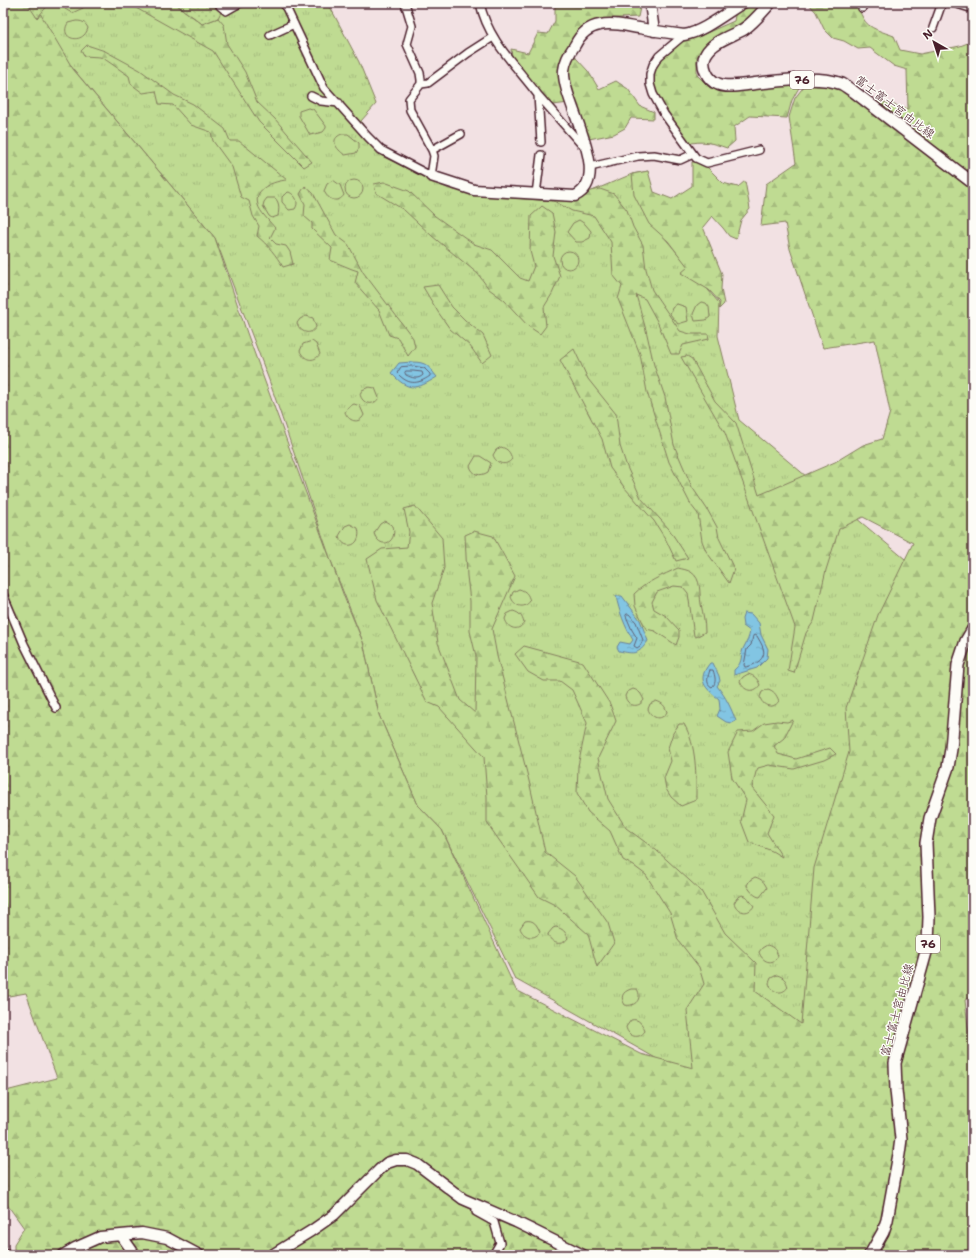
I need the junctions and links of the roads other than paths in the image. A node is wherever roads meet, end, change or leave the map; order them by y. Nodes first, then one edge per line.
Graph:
1 (284, 3) edge
2 (405, 3) edge
3 (480, 3) edge
4 (650, 3) edge
5 (743, 3) edge
6 (770, 3) edge
7 (942, 3) edge
8 (954, 3) edge
9 (235, 4) edge
10 (220, 6) dead end
11 (973, 9) edge
12 (294, 24) junction
13 (933, 28) dead end
14 (654, 31) junction
15 (270, 35) dead end
16 (684, 35) junction
17 (493, 37) junction
18 (421, 84) junction
19 (538, 95) junction
20 (311, 96) dead end
21 (339, 103) junction
22 (461, 134) dead end
23 (542, 142) dead end
24 (586, 145) junction
25 (432, 150) junction
26 (758, 150) dead end
27 (693, 154) junction
28 (541, 155) dead end
29 (590, 167) junction
30 (431, 176) junction
31 (973, 183) edge
32 (536, 194) junction
33 (3, 594) edge
34 (973, 629) edge
35 (56, 708) dead end
36 (476, 1206) junction
37 (121, 1235) junction
38 (63, 1255) edge
39 (135, 1255) edge
40 (199, 1255) edge
41 (272, 1255) edge
42 (493, 1255) edge
43 (583, 1255) edge
44 (870, 1255) edge

1 - 12 street
2 - 18 street
3 - 17 street
4 - 14 street
5 - 16 street
6 - 31 main road, 富士富士宮由比線 / 76
7 - 13 street
8 - 11 street
9 - 10 street
12 - 15 street
12 - 21 street
14 - 16 street
14 - 24 street
16 - 27 street
17 - 18 street
17 - 19 street
18 - 25 street
19 - 23 street
19 - 24 street
20 - 21 street
21 - 30 street
22 - 25 street
24 - 29 street
25 - 30 street
26 - 27 street
27 - 29 street
28 - 32 street
29 - 32 street
30 - 32 street
33 - 35 street
34 - 44 main road, 富士富士宮由比線 / 76
36 - 41 street
36 - 42 street
36 - 43 street
37 - 38 street
37 - 39 street
37 - 40 street

